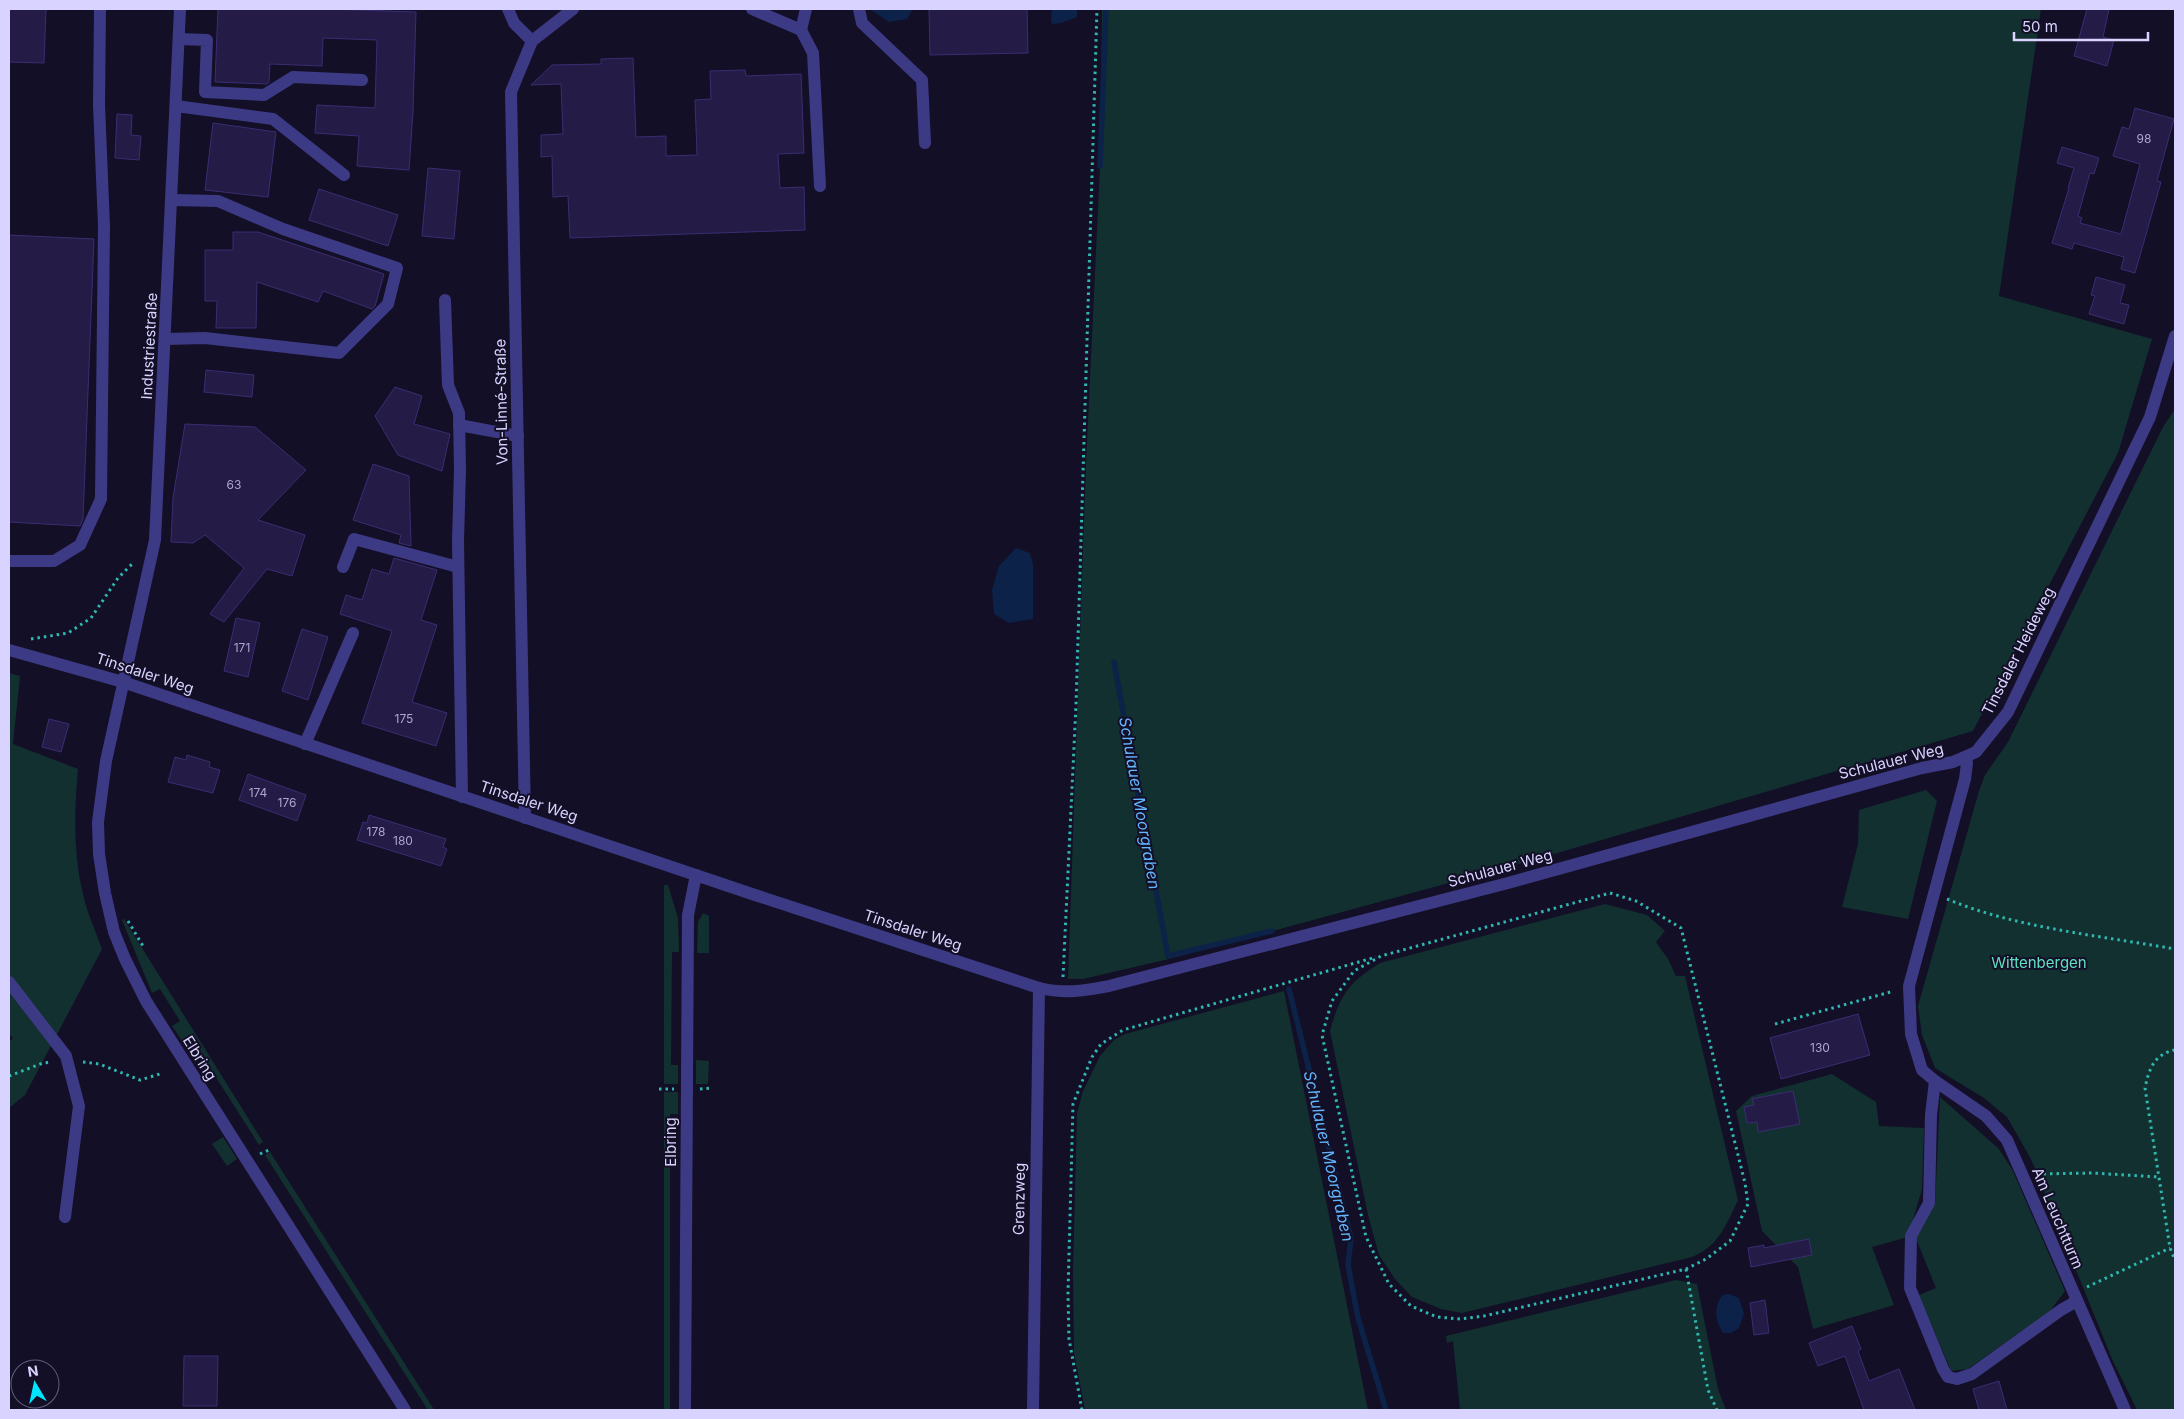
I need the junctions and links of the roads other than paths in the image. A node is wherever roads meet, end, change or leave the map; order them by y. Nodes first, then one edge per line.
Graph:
1 (100, 9) edge
2 (180, 9) edge
3 (508, 9) edge
4 (573, 9) edge
5 (752, 9) edge
6 (806, 9) edge
7 (859, 9) edge
8 (801, 30) junction
9 (179, 38) junction
10 (532, 41) junction
11 (362, 80) dead end
12 (176, 106) junction
13 (925, 143) dead end
14 (344, 175) dead end
15 (820, 186) dead end
16 (172, 200) junction
17 (445, 300) dead end
18 (2175, 336) edge
19 (165, 339) junction
20 (2171, 367) edge
21 (459, 425) junction
22 (518, 436) junction
23 (9, 561) edge
24 (343, 566) dead end
25 (458, 567) junction
26 (353, 633) dead end
27 (9, 650) edge
28 (123, 682) junction
29 (305, 744) junction
30 (1966, 757) junction
31 (462, 797) junction
32 (526, 818) junction
33 (696, 875) junction
34 (9, 982) edge
35 (1039, 988) junction
36 (1935, 1081) junction
37 (65, 1217) dead end
38 (2075, 1298) junction
39 (405, 1410) edge
40 (685, 1410) edge
41 (1033, 1410) edge
42 (2125, 1410) edge

1 - 23 street
2 - 9 street, Industriestraße
3 - 10 street
4 - 10 street, Von-Linné-Straße
5 - 8 street
6 - 8 street
7 - 13 street
8 - 15 street
9 - 11 street
9 - 12 street, Industriestraße
10 - 22 street, Von-Linné-Straße
12 - 14 street
12 - 16 street, Industriestraße
16 - 19 street, Industriestraße
16 - 19 street
17 - 21 street
18 - 20 street, Tinsdaler Heideweg
19 - 28 street, Industriestraße
20 - 30 street, Tinsdaler Heideweg
21 - 22 street
21 - 25 street
22 - 32 street, Von-Linné-Straße
24 - 25 street
25 - 31 street
26 - 29 street
27 - 28 street, Tinsdaler Weg
28 - 29 street, Tinsdaler Weg
28 - 39 street, Elbring
29 - 31 street, Tinsdaler Weg
30 - 35 street, Schulauer Weg
30 - 36 street, Am Leuchtturm
31 - 32 street, Tinsdaler Weg
32 - 33 street, Tinsdaler Weg
33 - 35 street, Tinsdaler Weg
33 - 40 street, Elbring
34 - 37 street
35 - 41 street, Grenzweg
36 - 38 street, Am Leuchtturm
36 - 38 street
38 - 42 street, Am Leuchtturm

